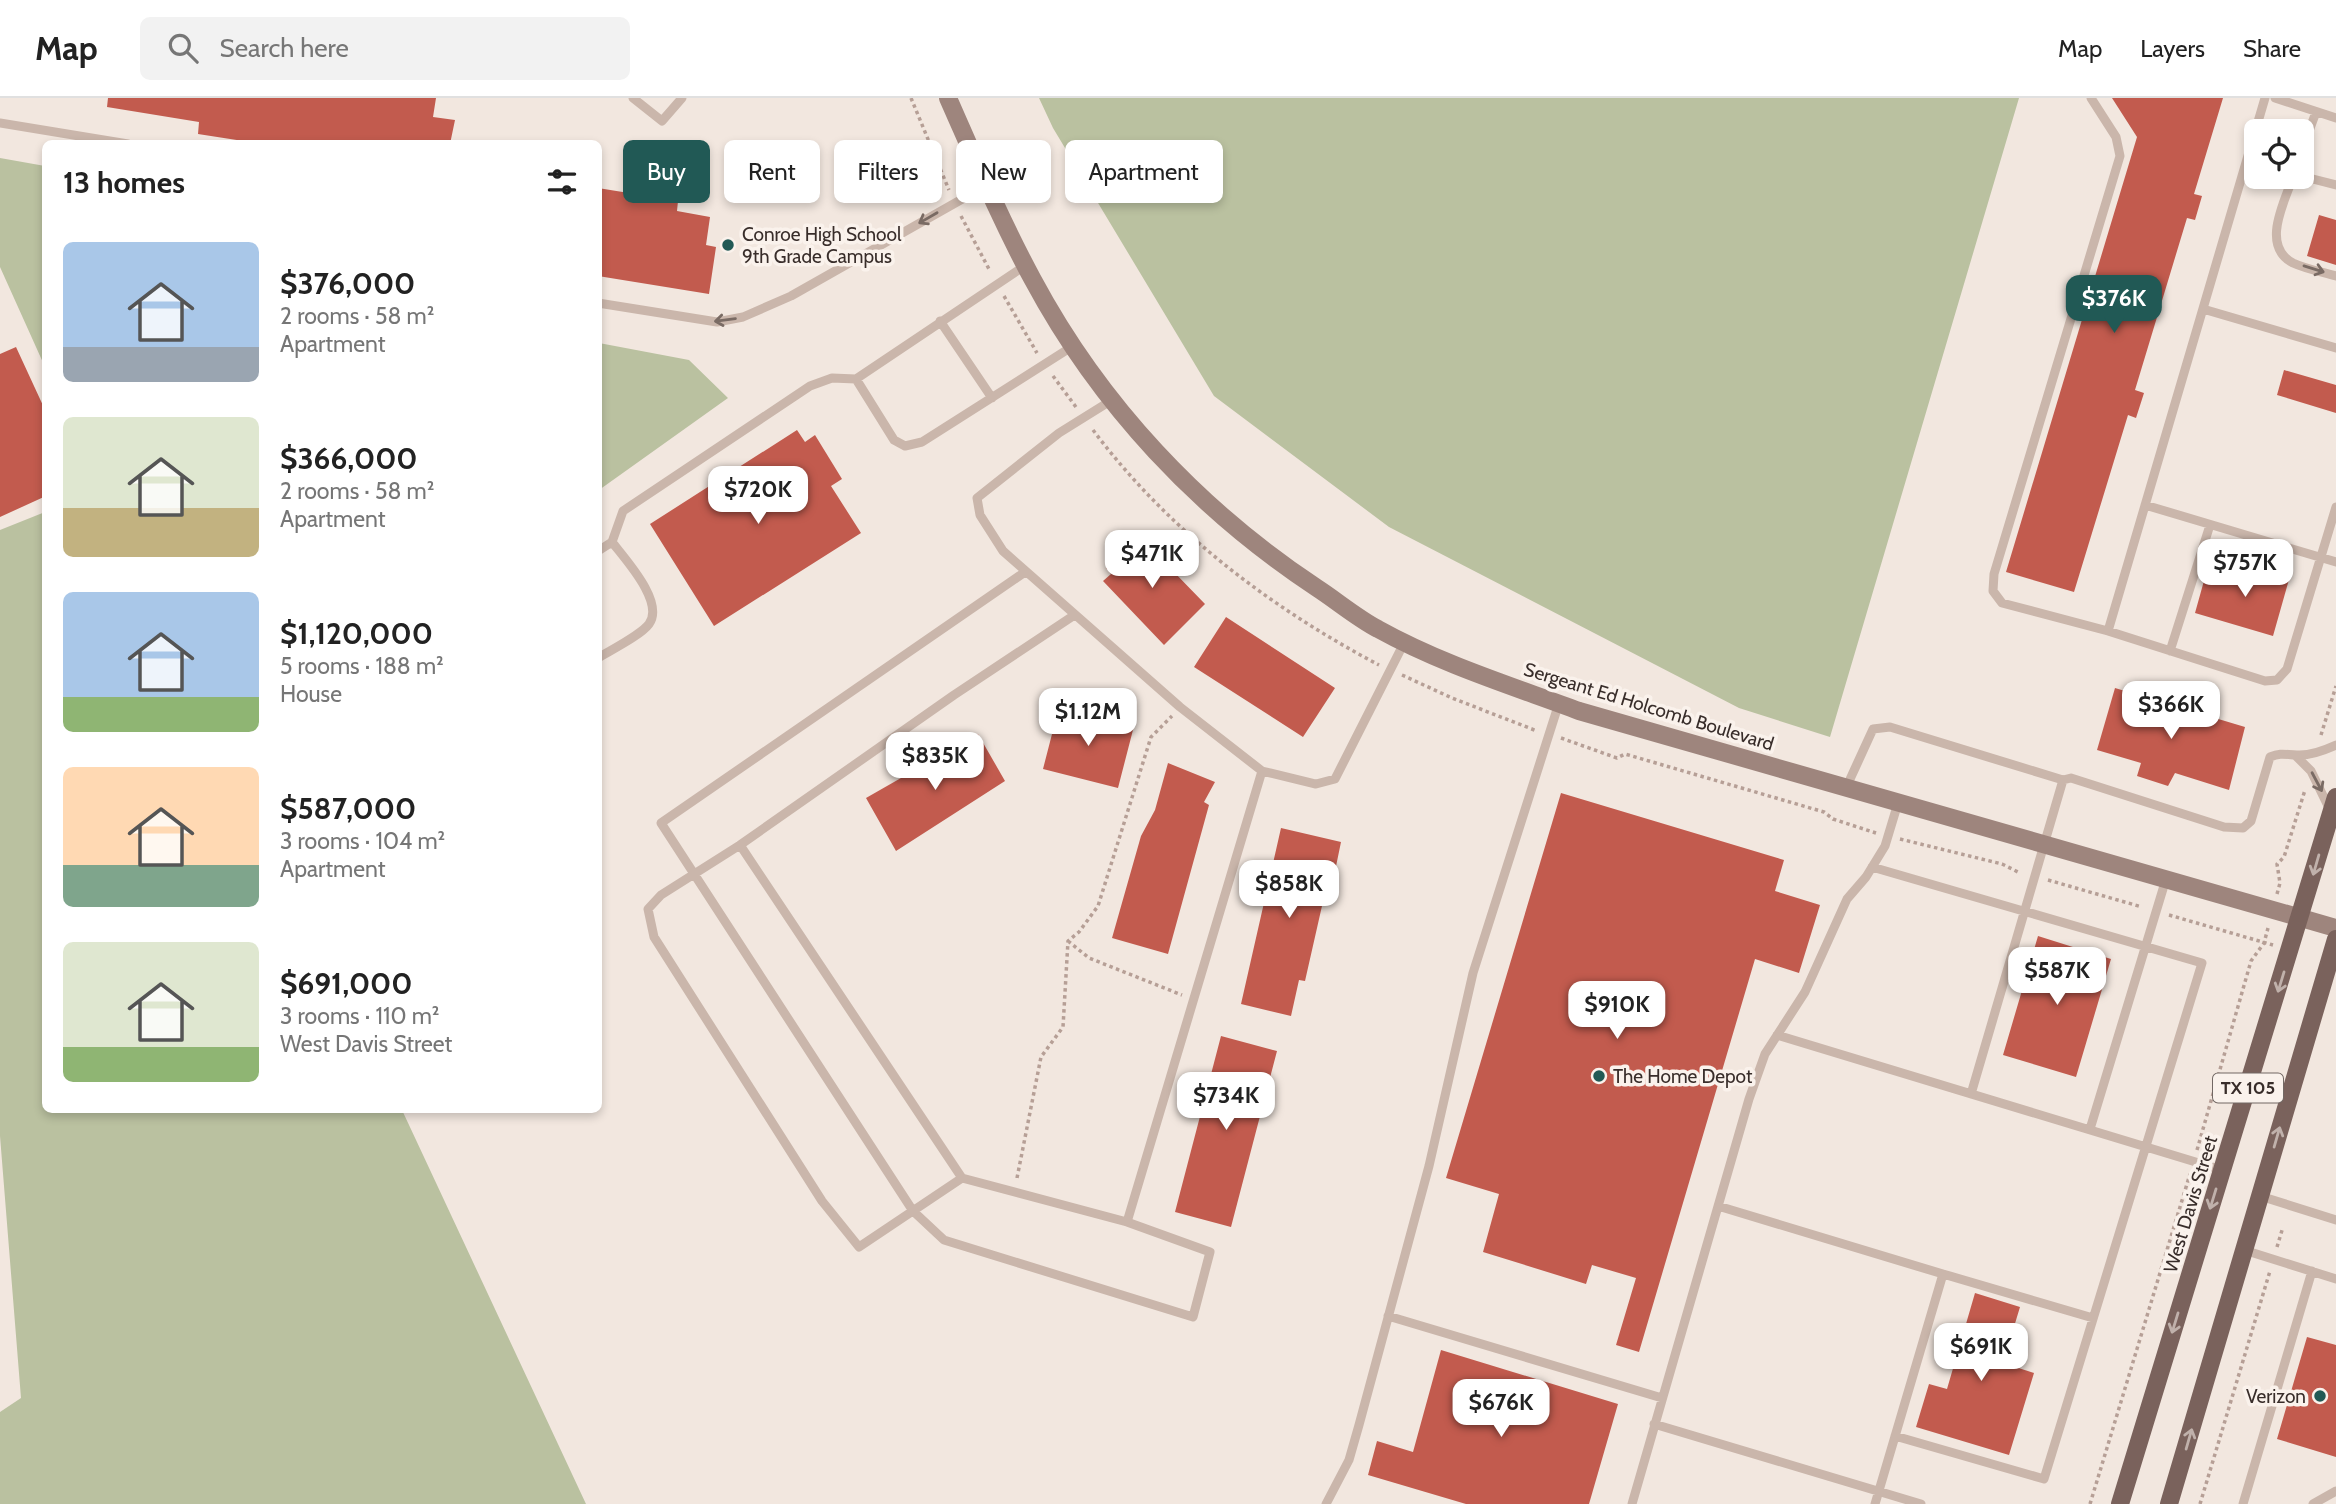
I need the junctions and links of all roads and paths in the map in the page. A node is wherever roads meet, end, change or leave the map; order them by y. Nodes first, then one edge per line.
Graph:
1 (634, 98) edge
2 (682, 98) edge
3 (911, 98) edge
4 (948, 98) edge
5 (2091, 98) edge
6 (2265, 98) edge
7 (2274, 98) edge
8 (2316, 112) junction
9 (2336, 118) edge
10 (2313, 119) edge
11 (0, 123) edge
12 (104, 140) edge
13 (967, 140) edge
14 (2314, 179) edge
15 (2336, 185) edge
16 (2289, 189) edge
17 (955, 203) junction
18 (996, 203) edge
19 (1026, 265) junction
20 (2336, 276) edge
21 (996, 283) junction
22 (602, 304) edge
23 (2203, 309) junction
24 (940, 321) junction
25 (1073, 346) junction
26 (2336, 348) edge
27 (1045, 365) junction
28 (856, 379) junction
29 (992, 398) junction
30 (1112, 400) junction
31 (1084, 418) junction
32 (2145, 505) junction
33 (2336, 507) edge
34 (2210, 524) junction
35 (612, 542) junction
36 (602, 548) edge
37 (2321, 557) junction
38 (2336, 562) edge
39 (1025, 572) junction
40 (1073, 616) junction
41 (2108, 631) junction
42 (1405, 641) junction
43 (2169, 650) junction
44 (602, 655) edge
45 (1389, 670) junction
46 (2336, 687) edge
47 (1559, 703) junction
48 (1180, 707) junction
49 (1549, 734) junction
50 (2336, 745) edge
51 (2316, 752) junction
52 (2296, 755) junction
53 (1262, 771) junction
54 (2311, 771) junction
55 (2063, 780) junction
56 (1846, 788) junction
57 (1898, 803) junction
58 (2334, 805) edge
59 (1888, 836) junction
60 (740, 845) junction
61 (2045, 845) junction
62 (1872, 867) junction
63 (695, 875) junction
64 (2035, 876) junction
65 (2166, 879) junction
66 (2273, 910) junction
67 (2025, 911) junction
68 (2157, 911) junction
69 (2302, 917) junction
70 (2336, 928) edge
71 (2336, 939) edge
72 (1068, 941) junction
73 (2264, 943) junction
74 (2146, 947) junction
75 (1194, 1000) junction
76 (1777, 1035) junction
77 (1971, 1094) junction
78 (2090, 1129) junction
79 (2145, 1146) junction
80 (2194, 1161) junction
81 (2222, 1170) junction
82 (962, 1178) junction
83 (1015, 1192) junction
84 (2260, 1196) junction
85 (1717, 1206) junction
86 (913, 1211) junction
87 (2336, 1220) edge
88 (1127, 1222) junction
89 (2283, 1227) dead end
90 (2244, 1250) junction
91 (2273, 1259) junction
92 (2312, 1271) junction
93 (1944, 1275) junction
94 (2336, 1279) edge
95 (1388, 1316) junction
96 (2093, 1318) junction
97 (1662, 1398) junction
98 (1654, 1424) junction
99 (1895, 1436) junction
100 (1878, 1491) junction
101 (2336, 1491) edge
102 (1326, 1504) edge
103 (1632, 1504) edge
104 (1875, 1504) edge
105 (1921, 1504) edge
106 (2091, 1504) edge
107 (2120, 1504) edge
108 (2169, 1504) edge
109 (2200, 1504) edge
110 (2243, 1504) edge
111 (2313, 1504) edge

1 - 2 lane
3 - 17 path
4 - 13 street, Sergeant Ed Holcomb Boulevard
5 - 41 lane
6 - 23 lane
7 - 8 lane
8 - 9 lane
8 - 10 lane
11 - 12 lane
14 - 15 lane
16 -> 20 lane
17 - 21 path
17 -> 22 lane
18 - 19 street, Sergeant Ed Holcomb Boulevard
19 - 21 lane
19 - 25 street, Sergeant Ed Holcomb Boulevard
21 - 24 lane
21 - 27 path
23 - 26 lane
23 - 32 lane
24 - 28 lane
24 - 29 lane
25 - 27 lane
25 - 30 street, Sergeant Ed Holcomb Boulevard
27 - 29 lane
27 - 31 path
28 - 29 lane
28 - 35 lane
30 - 31 lane
30 - 42 street, Sergeant Ed Holcomb Boulevard
31 - 39 lane
31 - 45 path
32 - 34 lane
32 - 41 lane
33 - 37 lane
34 - 37 lane
34 - 43 lane
35 - 36 lane
35 - 44 lane
37 - 38 lane
37 - 43 lane
39 - 40 lane
39 - 63 lane
40 - 48 lane
40 - 60 lane
41 - 43 lane
42 - 45 lane
42 - 47 street, Sergeant Ed Holcomb Boulevard
45 - 49 path
45 - 53 lane
46 - 51 path
47 - 49 lane
47 - 56 street, Sergeant Ed Holcomb Boulevard
48 - 53 lane
48 - 72 path
49 - 59 path
49 - 95 lane
50 - 51 lane
51 - 52 lane
52 - 54 lane
52 - 55 lane
53 - 75 lane
54 -> 58 lane
54 - 66 path
55 - 56 lane
55 - 61 lane
56 - 57 street, Sergeant Ed Holcomb Boulevard
57 - 59 lane
57 - 61 street, Sergeant Ed Holcomb Boulevard
58 -> 69 main road, West Davis Street / TX 105
59 - 62 lane
59 - 64 path
60 - 63 lane
60 - 82 lane
61 - 64 lane
61 - 65 street, Sergeant Ed Holcomb Boulevard
62 - 67 lane
62 - 76 lane
63 - 86 lane
63 - 86 lane
64 - 67 lane
64 - 68 path
65 - 66 street, Sergeant Ed Holcomb Boulevard
65 - 68 lane
66 - 69 street, Sergeant Ed Holcomb Boulevard
66 - 73 path
67 - 74 lane
67 - 77 lane
68 - 73 path
68 - 74 lane
69 - 70 street, Sergeant Ed Holcomb Boulevard
69 -> 81 main road, West Davis Street / TX 105
84 -> 71 main road, TX 105
72 - 75 path
72 - 83 path
73 - 80 path
74 - 78 lane
74 - 79 lane
75 - 88 lane
76 - 77 lane
76 - 85 lane
77 - 78 lane
78 - 79 lane
79 - 80 lane
79 - 96 lane
80 - 81 lane
80 - 106 path
81 -> 107 main road, West Davis Street / TX 105
82 - 83 lane
82 - 86 lane
83 - 88 lane
84 - 87 lane
84 - 90 main road, TX 105
85 - 93 lane
85 - 97 lane
86 - 88 lane
89 - 91 path
90 - 91 lane
108 -> 90 main road, TX 105
91 - 92 lane
91 - 109 path
92 - 94 lane
92 - 110 lane
93 - 96 lane
93 - 99 lane
95 - 97 lane
95 - 102 lane
96 - 99 lane
97 - 98 lane
98 - 100 lane
98 - 103 lane
99 - 100 lane
100 - 104 lane
100 - 105 lane
101 - 111 lane

